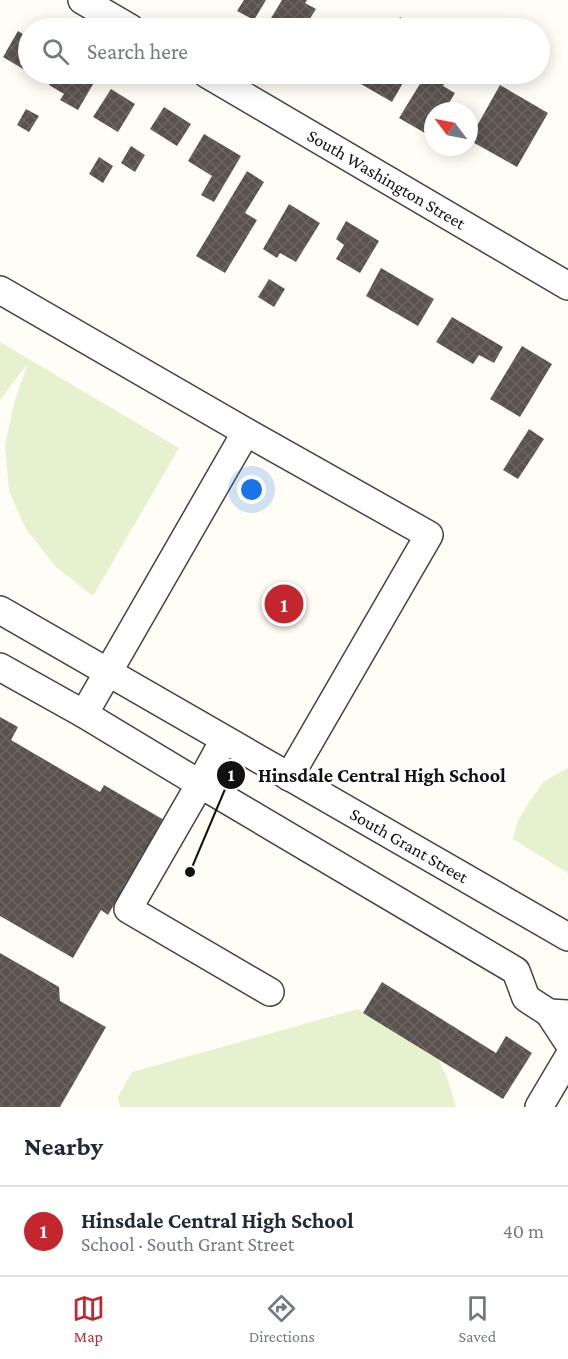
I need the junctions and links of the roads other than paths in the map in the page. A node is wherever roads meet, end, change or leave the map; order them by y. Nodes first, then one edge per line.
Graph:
1 (82, 0) edge
2 (113, 18) edge
3 (224, 84) edge
4 (568, 286) edge
5 (0, 290) edge
6 (246, 432) junction
7 (0, 610) edge
8 (0, 667) edge
9 (108, 673) junction
10 (84, 714) junction
11 (224, 740) junction
12 (289, 777) junction
13 (200, 784) junction
14 (568, 937) edge
15 (270, 992) dead end
16 (558, 1013) edge
17 (568, 1042) edge
18 (568, 1058) edge
19 (539, 1107) edge

1 - 2 street
3 - 4 street, South Washington Street
5 - 6 street
6 - 9 street
6 - 12 street
7 - 9 street, South Grant Street
8 - 10 street
9 - 10 street
9 - 11 street, South Grant Street
10 - 13 street
11 - 12 street, South Grant Street
11 - 13 street
12 - 14 street, South Grant Street
13 - 15 street
13 - 16 street
16 - 17 street
18 - 19 street

